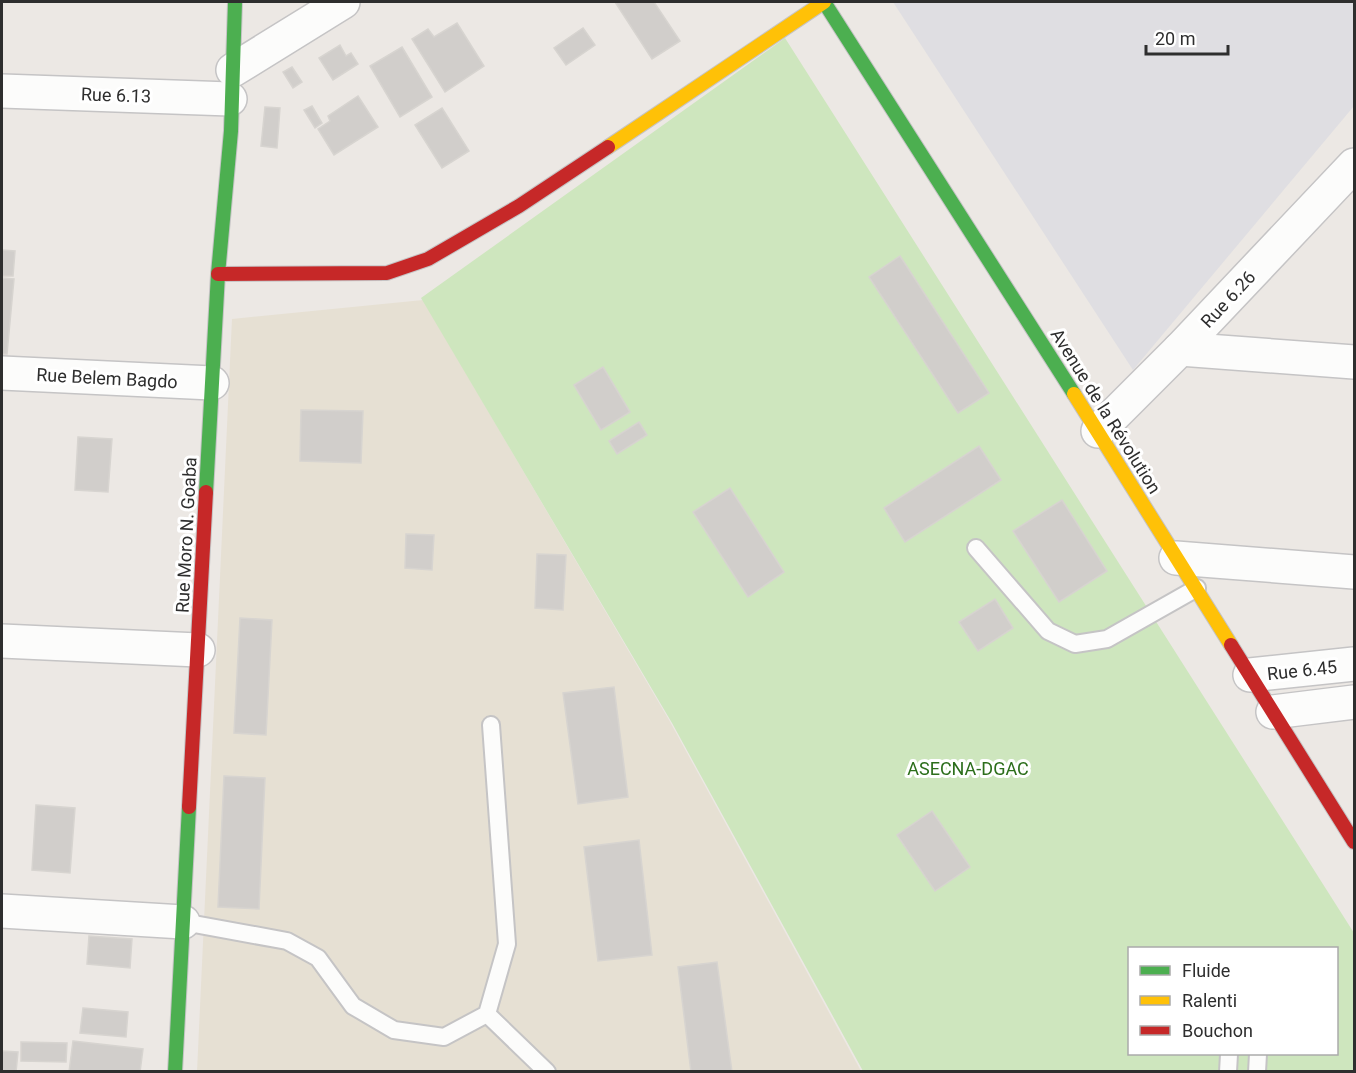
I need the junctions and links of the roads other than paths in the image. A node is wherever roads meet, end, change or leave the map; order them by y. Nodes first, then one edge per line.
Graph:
1 (235, 2) edge
2 (344, 2) edge
3 (824, 2) edge
4 (232, 85) junction
5 (2, 91) edge
6 (1354, 165) edge
7 (218, 274) junction
8 (1179, 349) junction
9 (1354, 362) edge
10 (2, 373) edge
11 (212, 383) junction
12 (1098, 430) junction
13 (976, 548) dead end
14 (1176, 558) junction
15 (1354, 572) edge
16 (1197, 588) junction
17 (2, 641) edge
18 (198, 650) junction
19 (1354, 664) edge
20 (1250, 675) junction
21 (1354, 702) edge
22 (1273, 712) junction
23 (491, 725) dead end
24 (1354, 842) edge
25 (2, 911) edge
26 (183, 922) junction
27 (487, 1014) junction
28 (1228, 1055) edge
29 (1258, 1055) edge
30 (175, 1071) edge
31 (547, 1071) edge
32 (1228, 1071) edge
33 (1257, 1071) edge

1 - 4 street, Rue Moro N. Goaba
2 - 4 street
3 - 7 street
3 - 12 street, Avenue de la Révolution
4 - 5 street, Rue 6.13
4 - 7 street, Rue Moro N. Goaba
6 - 8 street, Rue 6.26
7 - 11 street, Rue Moro N. Goaba
8 - 9 street
8 - 12 street, Rue 6.26
10 - 11 street, Rue Belem Bagdo
11 - 18 street, Rue Moro N. Goaba
12 - 14 street, Avenue de la Révolution
13 - 16 lane
14 - 15 street
14 - 16 street, Avenue de la Révolution
16 - 20 street, Avenue de la Révolution
17 - 18 street
18 - 26 street, Rue Moro N. Goaba
19 - 20 street, Rue 6.45
20 - 22 street, Avenue de la Révolution
21 - 22 street, Rue 6.45
22 - 24 street, Avenue de la Révolution
23 - 27 lane
25 - 26 street
26 - 27 lane
26 - 30 street, Rue Moro N. Goaba
27 - 31 lane
28 - 32 lane
29 - 33 lane

